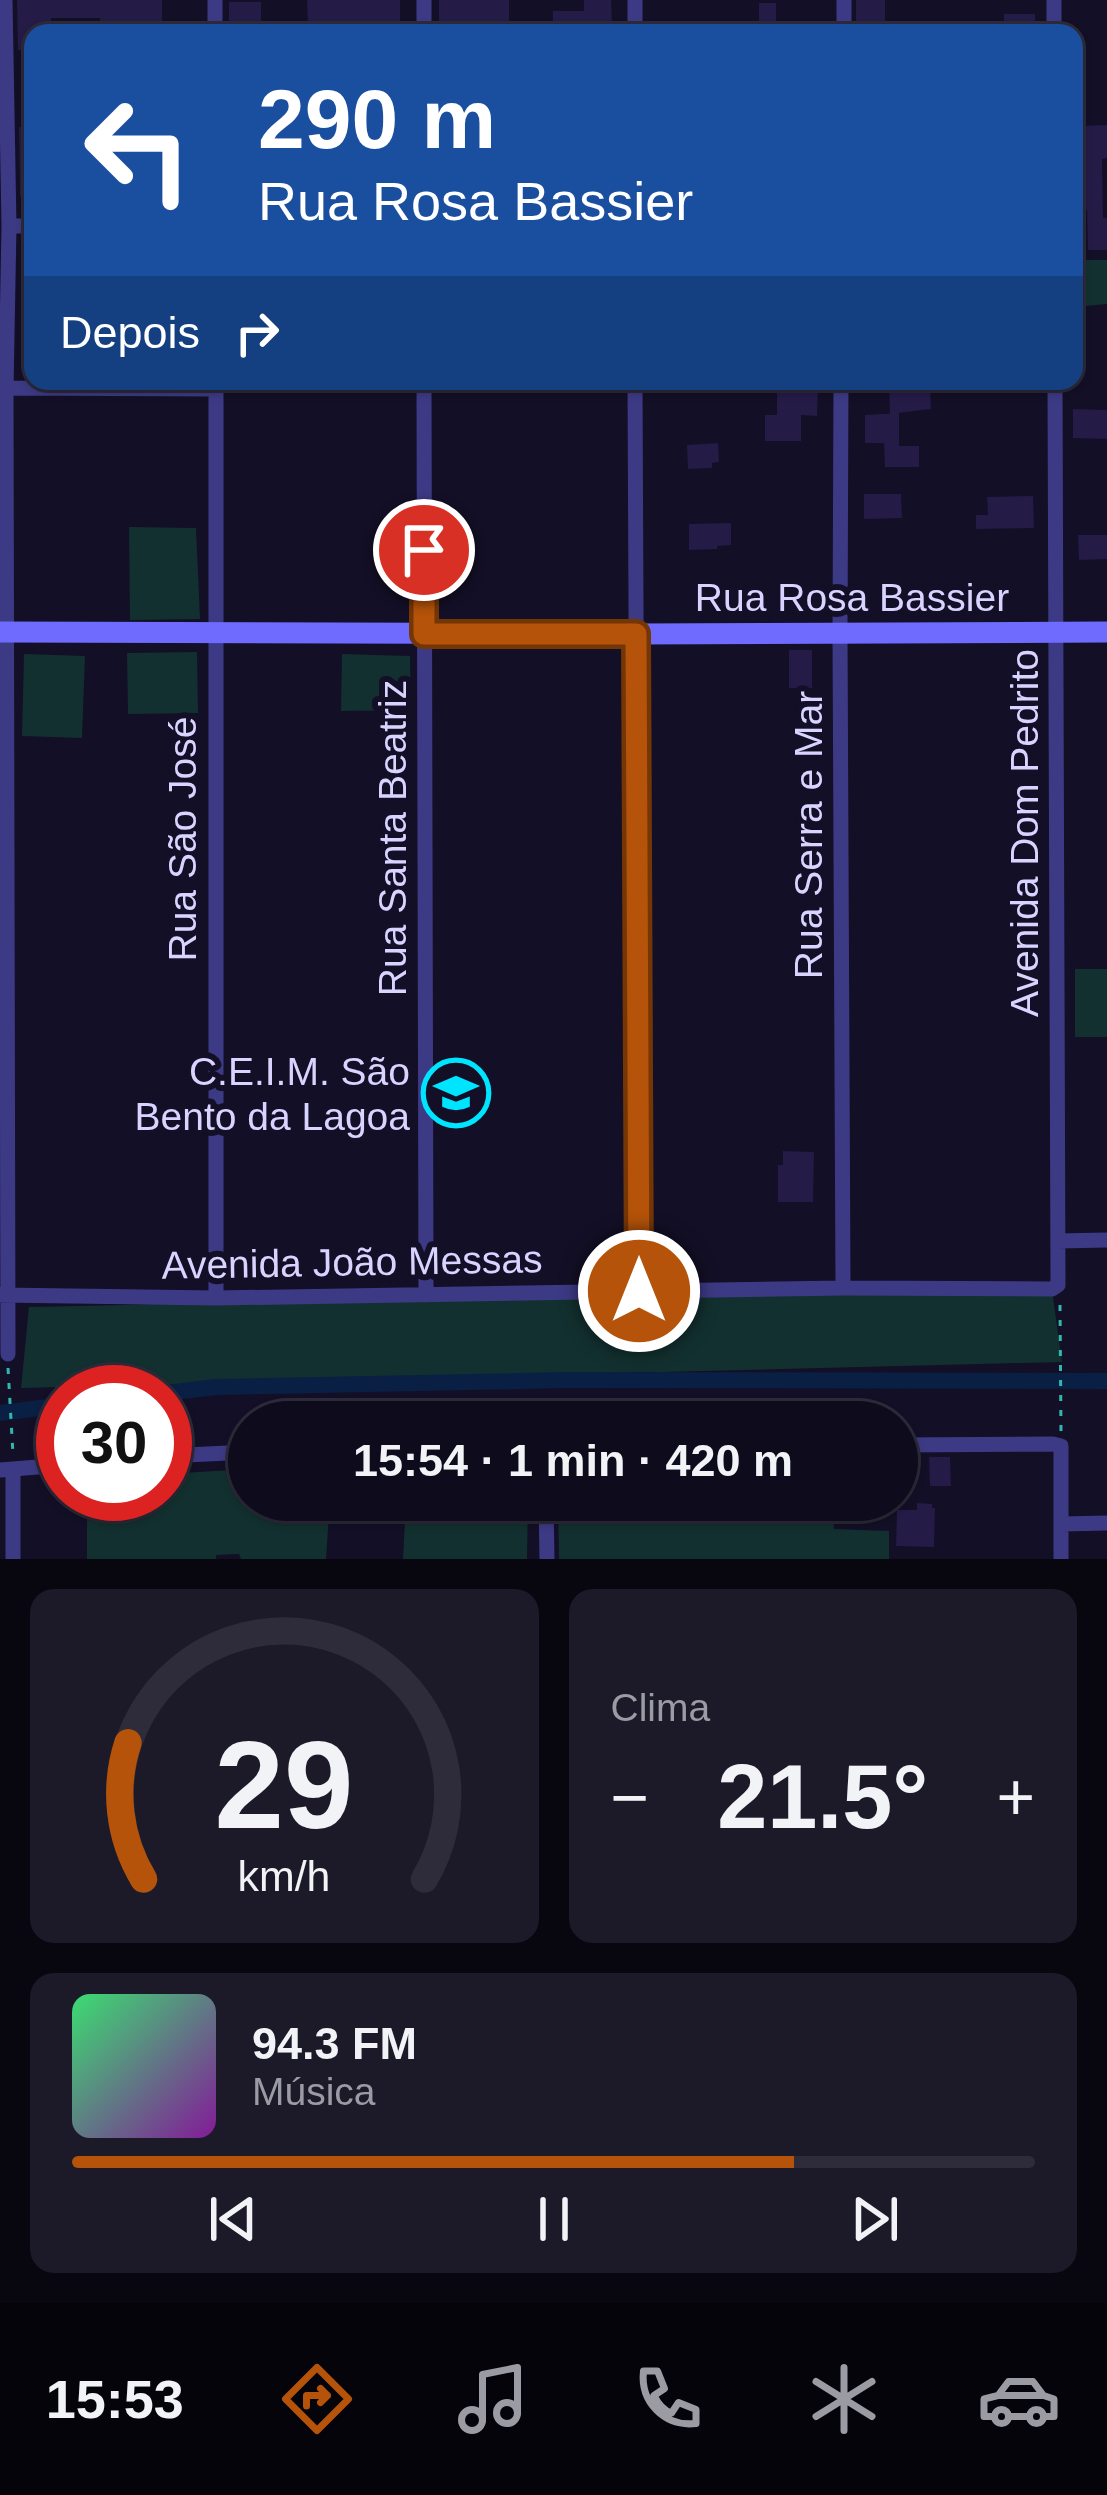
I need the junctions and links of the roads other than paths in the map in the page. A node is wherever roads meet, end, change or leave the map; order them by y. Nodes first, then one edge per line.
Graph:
1 (5, 0) edge
2 (9, 226) junction
3 (24, 226) edge
4 (6, 388) junction
5 (24, 388) edge
6 (216, 390) edge
7 (424, 390) edge
8 (635, 390) edge
9 (841, 390) edge
10 (1055, 390) edge
11 (3, 632) edge
12 (1056, 632) junction
13 (1107, 632) edge
14 (215, 633) junction
15 (424, 634) junction
16 (636, 634) junction
17 (839, 634) junction
18 (1058, 1240) junction
19 (1107, 1240) edge
20 (1058, 1285) joint
21 (843, 1288) junction
22 (639, 1291) junction
23 (3, 1295) edge
24 (426, 1295) junction
25 (216, 1298) junction
26 (8, 1354) road end
27 (918, 1444) edge
28 (228, 1453) edge
29 (192, 1455) edge
30 (7, 1470) edge
31 (546, 1521) edge
32 (1107, 1523) edge
33 (1062, 1524) junction
34 (13, 1559) edge
35 (547, 1559) edge
36 (1061, 1559) edge

1 - 2 street
2 - 3 street
2 - 4 street
4 - 5 street
4 - 11 street
6 - 14 street, Rua São José
7 - 15 street, Rua Santa Beatriz
8 - 16 street
9 - 17 street, Rua Serra e Mar
10 - 12 street, Avenida Dom Pedrito
11 - 14 street, Rua Rosa Bassier
11 - 23 street
12 - 13 street, Rua Rosa Bassier
12 - 17 street, Rua Rosa Bassier
12 - 18 street, Avenida Dom Pedrito
14 - 15 street, Rua Rosa Bassier
14 - 25 street, Rua São José
15 - 16 street, Rua Rosa Bassier
15 - 24 street, Rua Santa Beatriz
16 - 17 street, Rua Rosa Bassier
16 - 22 street
17 - 21 street, Rua Serra e Mar
18 - 19 street
18 - 20 street, Avenida Dom Pedrito
20 - 21 street, Avenida João Messas
21 - 22 street, Avenida João Messas
22 - 24 street, Avenida João Messas
23 - 25 street, Avenida João Messas
23 - 26 street
24 - 25 street, Avenida João Messas
27 - 33 street
28 - 29 street
30 - 34 street
31 - 35 street
32 - 33 street
33 - 36 street

